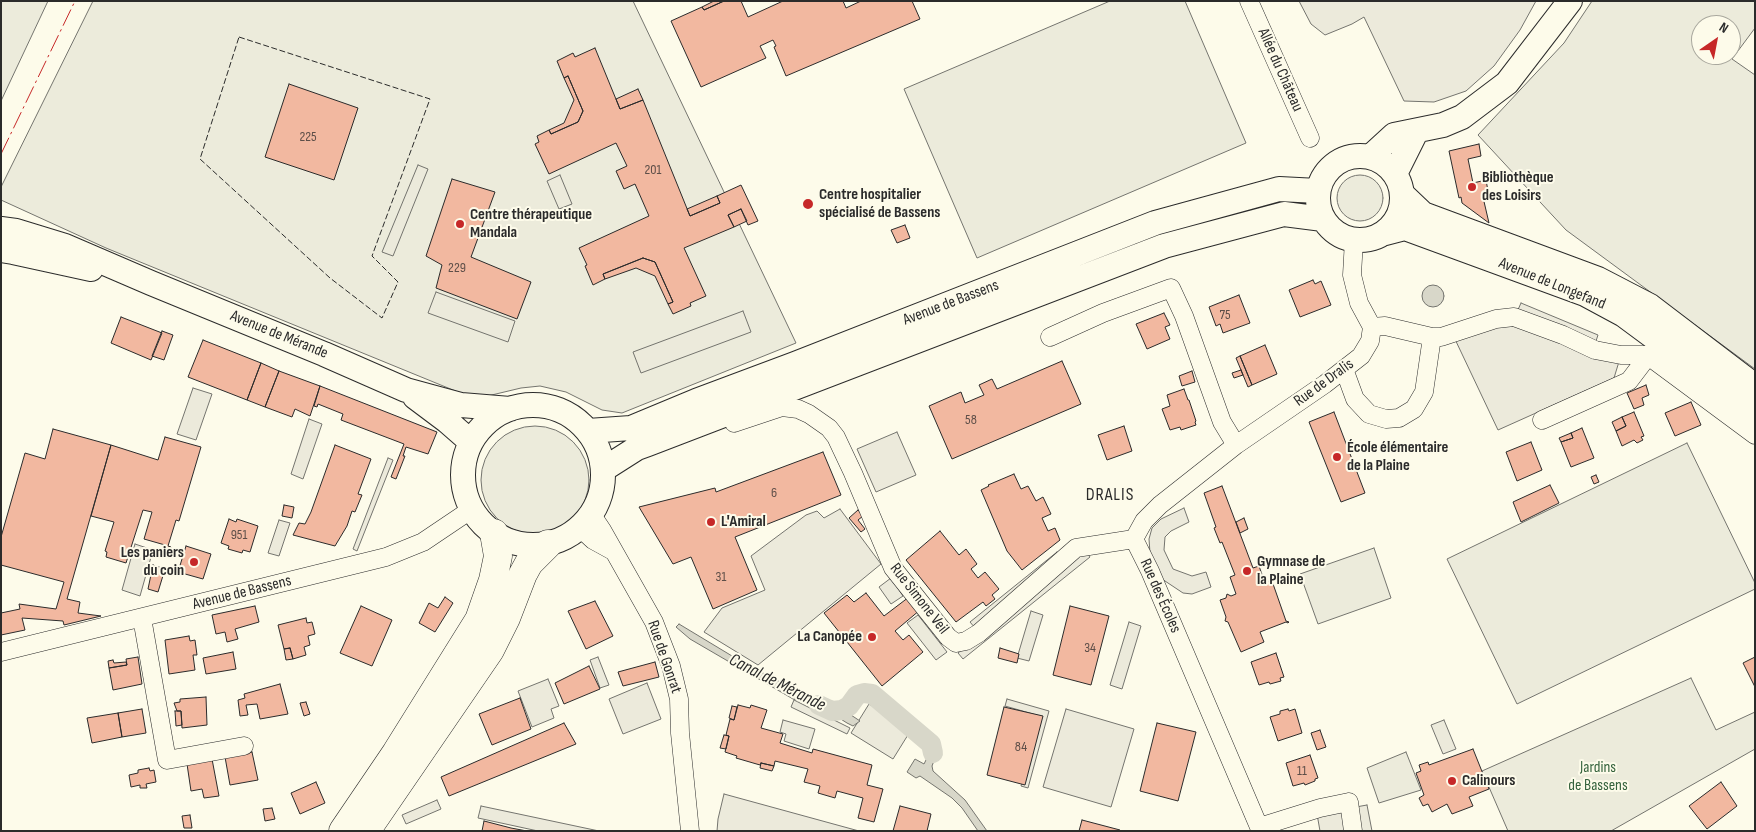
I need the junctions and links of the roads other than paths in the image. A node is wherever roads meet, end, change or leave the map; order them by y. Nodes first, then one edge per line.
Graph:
1 (1249, 1) edge
2 (1570, 1) edge
3 (1416, 132) junction
4 (1310, 138) dead end
5 (1370, 157) junction
6 (1399, 184) junction
7 (1318, 191) junction
8 (1323, 219) junction
9 (1, 229) edge
10 (1382, 234) junction
11 (1354, 240) junction
12 (1, 250) edge
13 (151, 283) junction
14 (1372, 327) junction
15 (1050, 337) dead end
16 (1432, 337) junction
17 (1648, 356) junction
18 (1344, 369) junction
19 (1755, 386) edge
20 (406, 390) junction
21 (510, 409) junction
22 (1755, 412) edge
23 (1542, 420) dead end
24 (588, 431) junction
25 (673, 434) junction
26 (1755, 434) edge
27 (471, 442) junction
28 (1236, 445) junction
29 (604, 469) junction
30 (472, 509) junction
31 (586, 521) junction
32 (494, 533) junction
33 (1134, 539) junction
34 (548, 544) junction
35 (142, 618) junction
36 (1, 652) edge
37 (244, 746) dead end
38 (343, 831) edge
39 (366, 831) edge
40 (690, 831) edge
41 (1353, 831) edge

1 - 4 street, Allée du Château
2 - 3 main road
3 - 5 main road
3 - 6 main road
5 - 6 main road
5 - 7 main road
6 - 10 main road
6 - 19 main road, Avenue de Longefand
7 - 8 main road
7 - 24 main road, Avenue de Bassens
8 - 11 main road
8 - 25 main road, Avenue de Bassens
9 - 13 main road, Avenue de Mérande
10 - 11 main road
10 - 22 main road, Avenue de Longefand
11 - 14 street
12 - 13 main road, Avenue de Mérande
13 - 20 main road, Avenue de Mérande
14 - 16 street
14 - 18 street, Rue de Dralis
15 - 28 street
16 - 17 street
16 - 18 street
17 - 23 street
17 - 26 street
18 - 28 street, Rue de Dralis
20 - 21 main road, Avenue de Mérande
20 - 27 main road, Avenue de Mérande
21 - 24 main road
21 - 27 main road
24 - 29 main road
25 - 29 main road, Avenue de Bassens
25 - 33 street, Rue Simone Veil
27 - 30 main road
28 - 33 street, Rue des Écoles
29 - 31 main road
30 - 32 main road
30 - 35 street, Avenue de Bassens
31 - 34 main road
31 - 40 street, Rue de Gonrat
32 - 34 main road
32 - 38 highway
33 - 41 street, Rue des Écoles
34 - 39 highway
35 - 36 street, Avenue de Bassens
35 - 37 street

